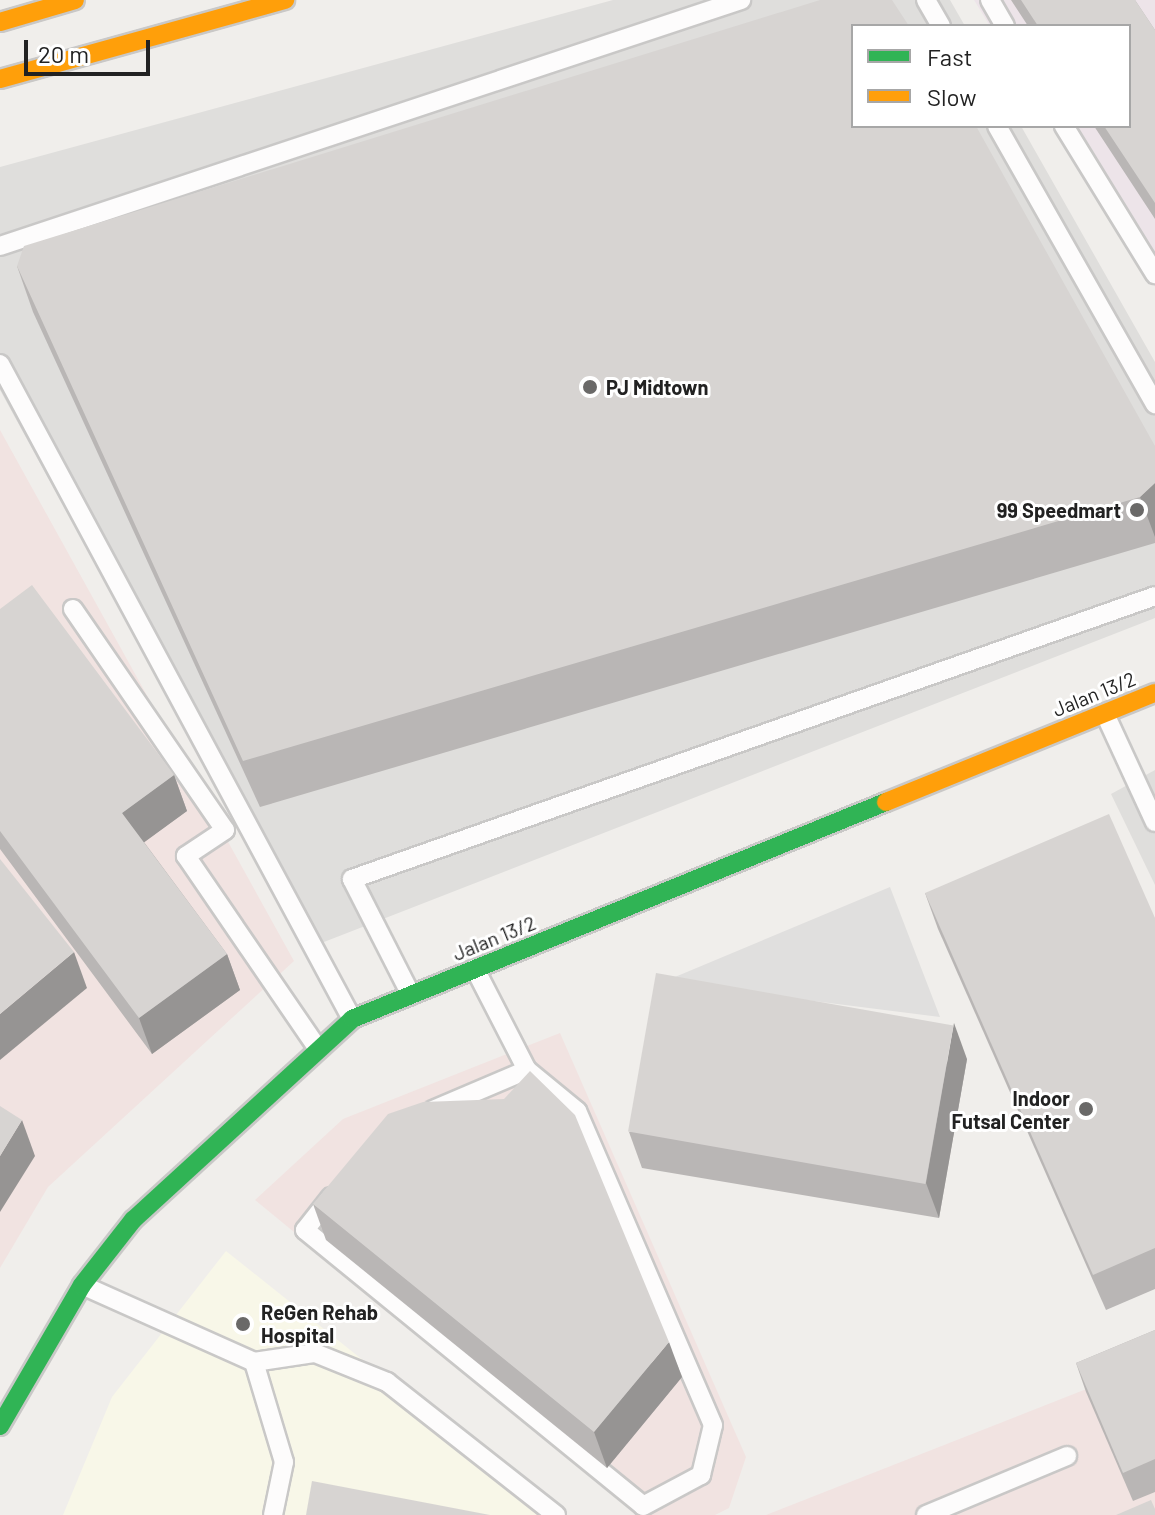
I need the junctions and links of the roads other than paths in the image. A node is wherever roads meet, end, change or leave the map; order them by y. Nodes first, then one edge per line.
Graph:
1 (75, 0) edge
2 (285, 0) edge
3 (741, 0) edge
4 (926, 0) edge
5 (990, 0) edge
6 (0, 22) edge
7 (940, 24) edge
8 (1004, 24) edge
9 (0, 79) edge
10 (998, 128) edge
11 (1065, 128) edge
12 (0, 246) edge
13 (1155, 274) edge
14 (0, 364) edge
15 (1155, 404) edge
16 (1155, 596) edge
17 (73, 609) dead end
18 (1155, 693) edge
19 (1105, 714) junction
20 (1155, 822) edge
21 (475, 969) junction
22 (411, 995) junction
23 (352, 1019) junction
24 (318, 1049) junction
25 (527, 1070) junction
26 (412, 1119) edge
27 (344, 1181) edge
28 (82, 1285) junction
29 (254, 1362) junction
30 (0, 1426) edge
31 (1067, 1456) dead end
32 (273, 1515) edge
33 (556, 1515) edge
34 (926, 1515) edge

1 - 6 street
2 - 9 street
3 - 12 lane
4 - 7 lane
5 - 8 lane
10 - 15 lane
11 - 13 lane
14 - 23 lane
16 - 22 lane
17 - 24 lane
18 - 19 street, Jalan 13/2
19 - 20 lane
19 - 21 street, Jalan 13/2
21 - 22 street, Jalan 13/2
21 - 25 lane
22 - 23 street, Jalan 13/2
23 - 24 street, Jalan 13/2
24 - 28 street, Jalan 13/2
25 - 26 lane
25 - 27 lane
28 - 29 lane
28 - 30 street, Jalan 13/2
29 - 32 lane
29 - 33 lane
31 - 34 lane

